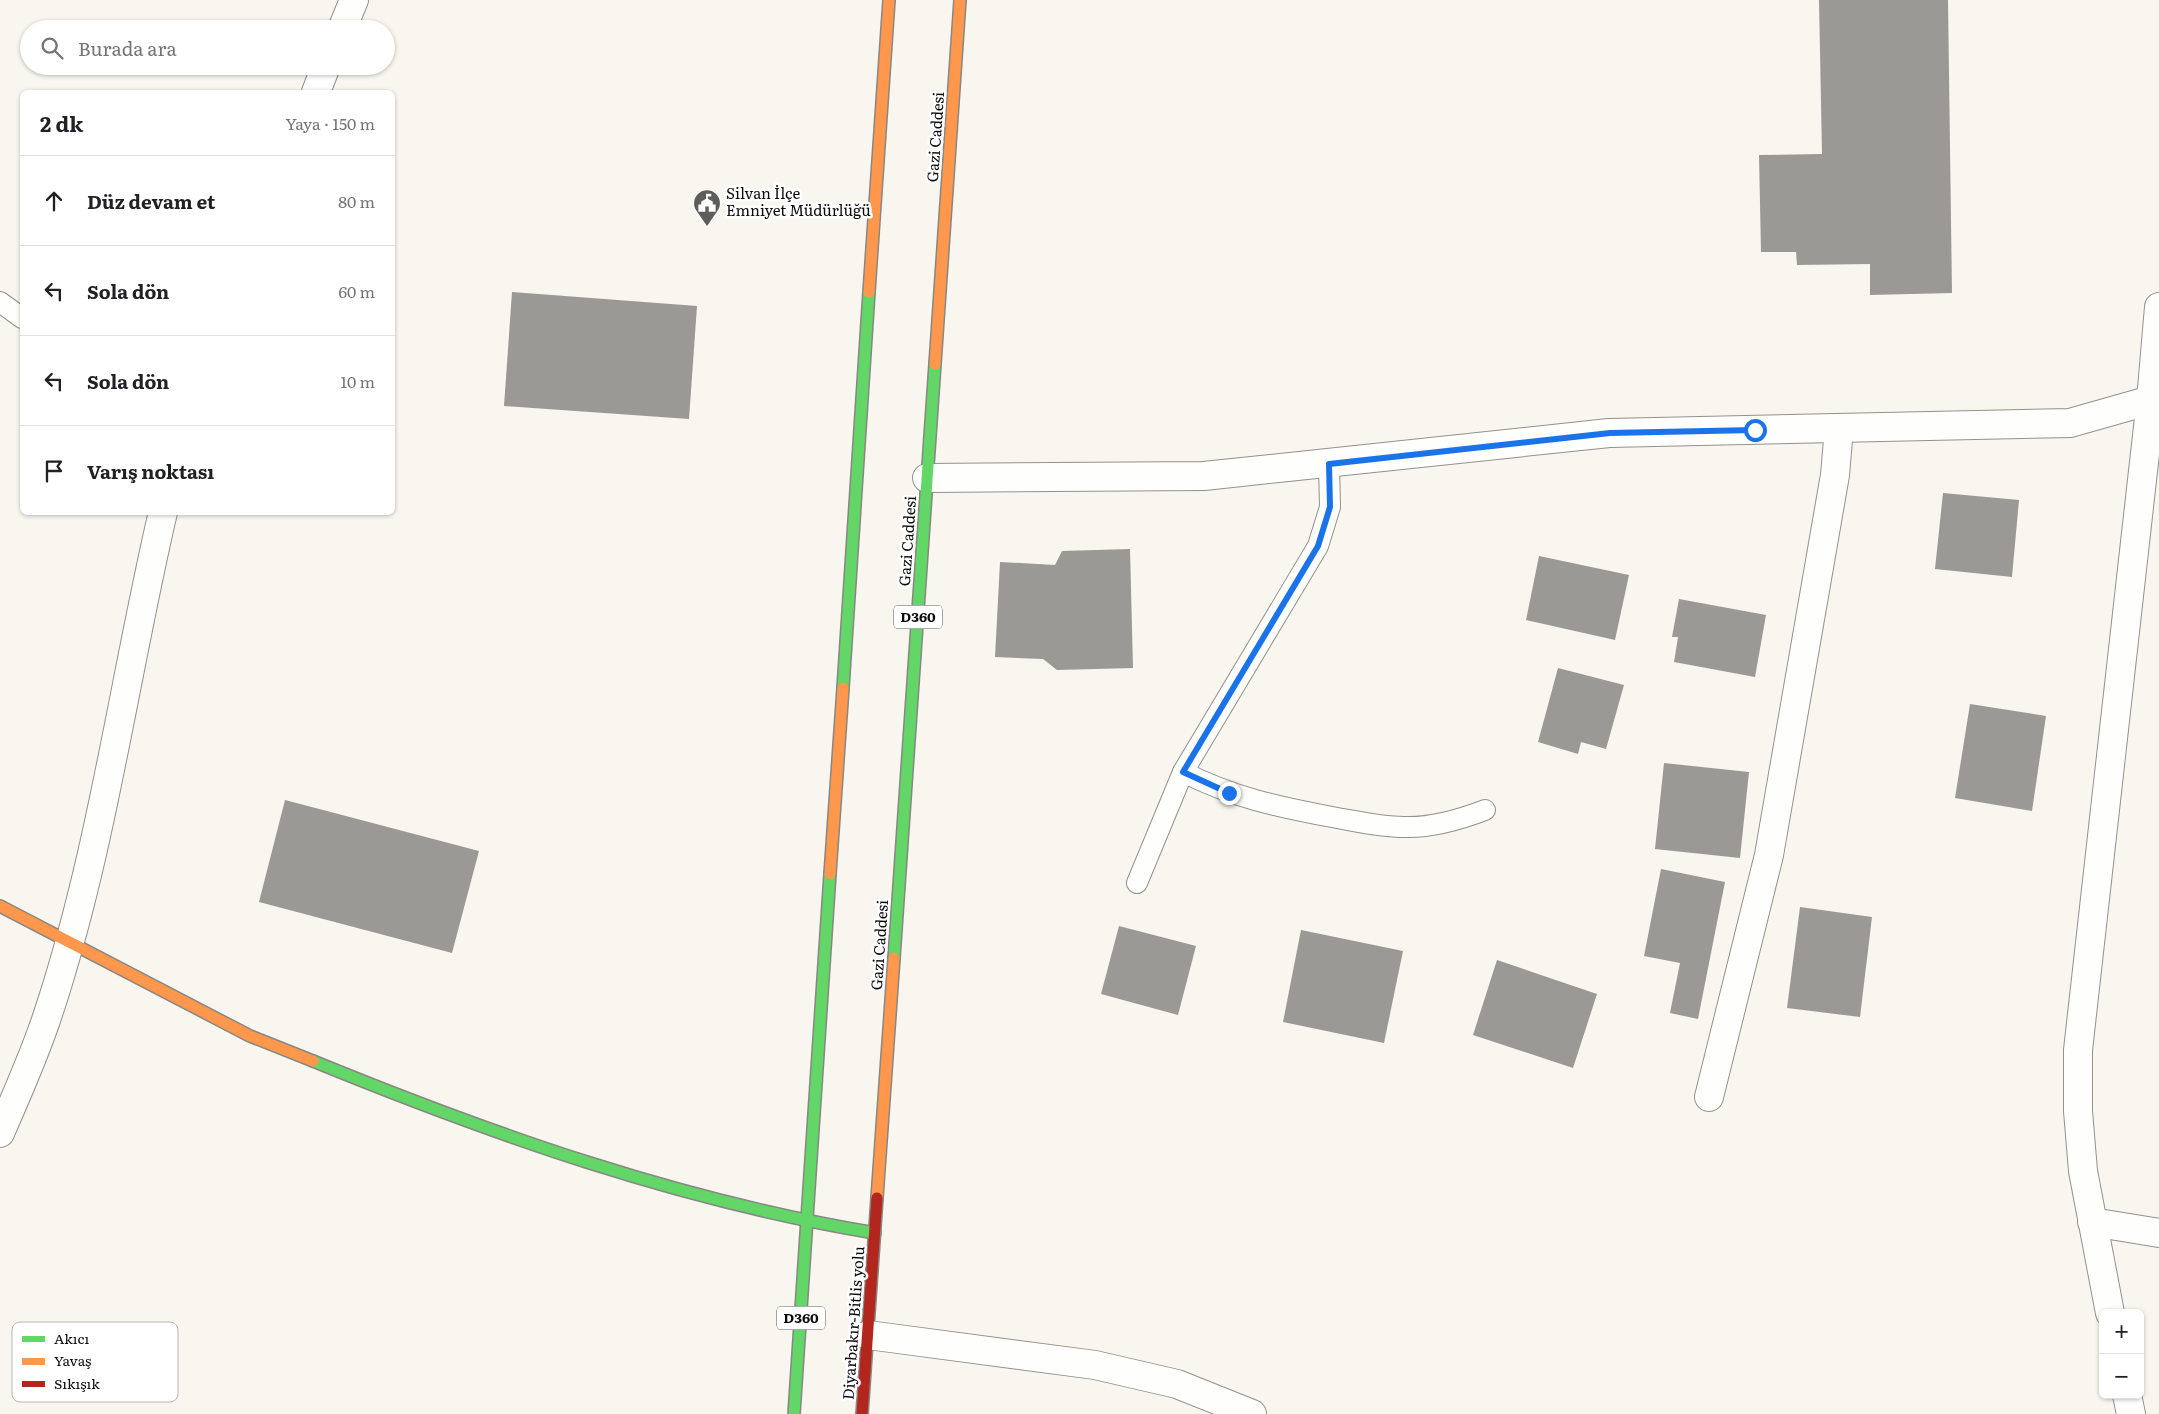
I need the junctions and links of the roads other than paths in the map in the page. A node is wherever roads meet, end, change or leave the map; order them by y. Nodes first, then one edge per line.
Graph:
1 (354, 0) edge
2 (889, 0) edge
3 (960, 0) edge
4 (346, 20) edge
5 (323, 75) edge
6 (317, 90) edge
7 (0, 302) edge
8 (2159, 307) edge
9 (20, 317) edge
10 (2151, 400) junction
11 (1839, 428) junction
12 (1329, 464) junction
13 (927, 478) junction
14 (162, 515) edge
15 (1183, 772) junction
16 (1485, 810) dead end
17 (1137, 883) dead end
18 (0, 906) edge
19 (70, 940) junction
20 (1709, 1097) dead end
21 (0, 1133) edge
22 (808, 1222) junction
23 (2092, 1222) junction
24 (875, 1233) junction
25 (2159, 1233) edge
26 (2109, 1309) edge
27 (868, 1335) junction
28 (2128, 1399) edge
29 (794, 1414) edge
30 (862, 1414) edge
31 (1252, 1414) edge
32 (2131, 1414) edge

1 - 4 street
2 - 22 main road, D360
3 - 13 main road, Gazi Caddesi / D360
5 - 6 street
7 - 9 lane
8 - 10 street
10 - 11 street
10 - 23 street
11 - 12 street
11 - 20 street
12 - 13 street
12 - 15 lane
13 - 24 main road, Gazi Caddesi / D360
14 - 19 street
15 - 16 lane
15 - 17 lane
18 - 19 main road
19 - 21 street
19 - 22 main road
22 - 24 main road
22 - 29 main road, D360
23 - 25 street
23 - 26 street
24 - 27 main road, Diyarbakır-Bitlis yolu / D360
27 - 30 main road, Diyarbakır-Bitlis yolu / D360
27 - 31 street
28 - 32 street

